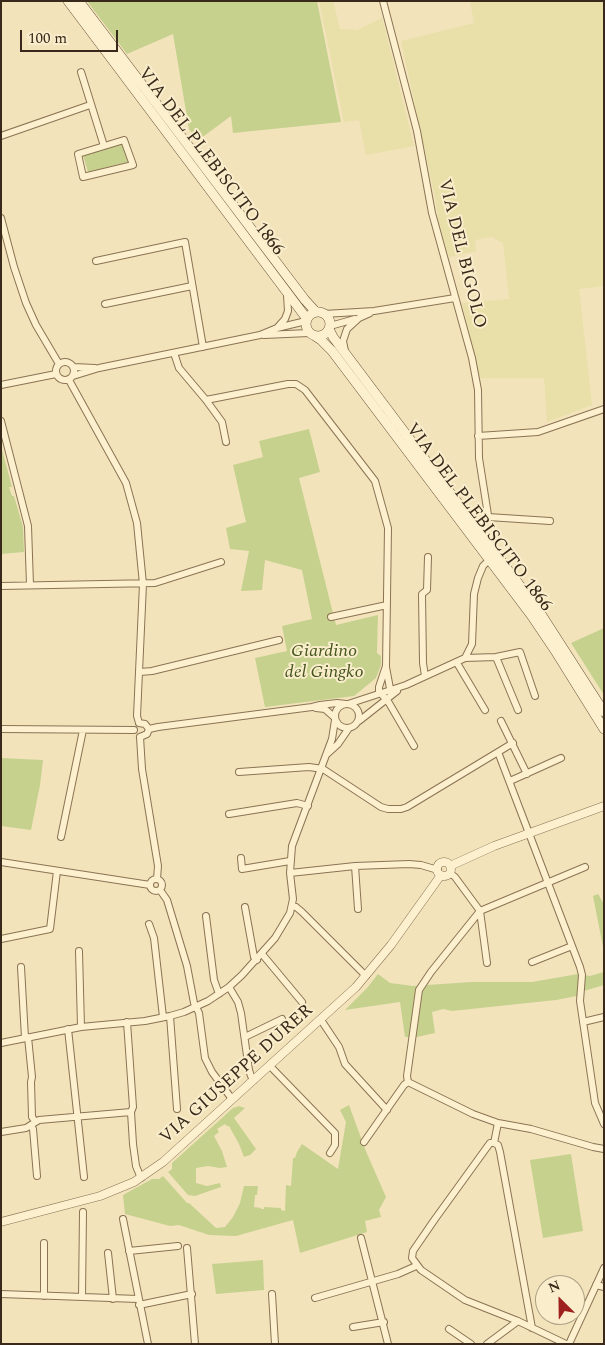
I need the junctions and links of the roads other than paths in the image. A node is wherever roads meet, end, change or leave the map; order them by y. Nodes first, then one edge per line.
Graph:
1 (68, 1) edge
2 (79, 1) edge
3 (383, 1) edge
4 (81, 72) dead end
5 (90, 105) junction
6 (1, 136) edge
7 (104, 146) junction
8 (1, 218) edge
9 (96, 261) dead end
10 (192, 286) junction
11 (285, 289) junction
12 (455, 298) junction
13 (106, 304) dead end
14 (374, 311) junction
15 (320, 313) junction
16 (359, 318) junction
17 (306, 320) junction
18 (277, 328) junction
19 (329, 328) junction
20 (260, 334) junction
21 (312, 335) junction
22 (203, 347) junction
23 (174, 352) junction
24 (346, 355) junction
25 (59, 364) junction
26 (74, 368) junction
27 (99, 368) junction
28 (56, 374) junction
29 (71, 378) junction
30 (1, 385) edge
31 (206, 400) junction
32 (604, 409) edge
33 (1, 421) edge
34 (478, 436) junction
35 (226, 442) dead end
36 (488, 517) junction
37 (550, 520) dead end
38 (476, 527) junction
39 (428, 557) dead end
40 (489, 560) junction
41 (221, 562) dead end
42 (143, 584) junction
43 (30, 585) junction
44 (1, 586) edge
45 (387, 605) junction
46 (331, 617) dead end
47 (279, 640) dead end
48 (496, 657) junction
49 (465, 658) junction
50 (457, 663) junction
51 (386, 666) junction
52 (140, 672) junction
53 (425, 676) junction
54 (387, 694) junction
55 (536, 696) dead end
56 (347, 704) junction
57 (312, 707) junction
58 (484, 710) dead end
59 (518, 710) dead end
60 (604, 712) edge
61 (335, 719) junction
62 (358, 721) junction
63 (501, 721) dead end
64 (139, 723) junction
65 (349, 728) junction
66 (1, 729) edge
67 (149, 729) junction
68 (604, 729) edge
69 (82, 730) junction
70 (134, 730) junction
71 (140, 737) junction
72 (512, 743) junction
73 (414, 746) dead end
74 (498, 752) junction
75 (326, 755) junction
76 (562, 758) dead end
77 (320, 769) junction
78 (239, 772) dead end
79 (527, 774) junction
80 (510, 781) junction
81 (308, 806) junction
82 (604, 806) edge
83 (229, 814) dead end
84 (530, 834) junction
85 (61, 837) dead end
86 (240, 858) dead end
87 (290, 861) junction
88 (1, 862) edge
89 (355, 866) junction
90 (585, 866) dead end
91 (450, 869) junction
92 (57, 871) junction
93 (439, 872) junction
94 (290, 873) junction
95 (157, 879) junction
96 (548, 882) junction
97 (150, 885) junction
98 (160, 890) junction
99 (292, 906) junction
100 (245, 908) dead end
101 (358, 909) dead end
102 (480, 910) junction
103 (206, 916) dead end
104 (149, 924) dead end
105 (1, 939) edge
106 (572, 946) junction
107 (79, 951) dead end
108 (259, 957) junction
109 (532, 962) dead end
110 (487, 963) dead end
111 (22, 967) dead end
112 (366, 976) junction
113 (229, 987) junction
114 (219, 994) junction
115 (302, 1002) dead end
116 (196, 1006) junction
117 (167, 1017) junction
118 (604, 1017) edge
119 (282, 1019) dead end
120 (320, 1020) junction
121 (127, 1022) junction
122 (583, 1022) junction
123 (81, 1027) junction
124 (68, 1029) junction
125 (245, 1037) junction
126 (27, 1038) junction
127 (1, 1043) edge
128 (270, 1066) junction
129 (254, 1080) junction
130 (408, 1082) junction
131 (232, 1100) junction
132 (177, 1109) dead end
133 (387, 1110) junction
134 (131, 1112) junction
135 (77, 1116) junction
136 (33, 1123) junction
137 (498, 1123) junction
138 (604, 1124) edge
139 (1, 1132) edge
140 (364, 1142) dead end
141 (494, 1142) junction
142 (604, 1149) edge
143 (330, 1153) dead end
144 (37, 1176) dead end
145 (84, 1176) dead end
146 (141, 1178) junction
147 (83, 1212) dead end
148 (123, 1220) dead end
149 (1, 1222) edge
150 (361, 1238) dead end
151 (44, 1243) dead end
152 (178, 1246) dead end
153 (187, 1248) dead end
154 (129, 1251) junction
155 (108, 1253) dead end
156 (416, 1266) junction
157 (604, 1268) edge
158 (374, 1282) junction
159 (596, 1285) junction
160 (604, 1287) edge
161 (1, 1294) edge
162 (192, 1294) junction
163 (272, 1294) dead end
164 (44, 1296) junction
165 (82, 1297) junction
166 (314, 1298) dead end
167 (113, 1299) junction
168 (139, 1302) junction
169 (518, 1321) junction
170 (384, 1322) junction
171 (354, 1328) dead end
172 (532, 1328) junction
173 (449, 1329) dead end
174 (148, 1344) edge
175 (195, 1344) edge
176 (274, 1344) edge
177 (388, 1344) edge
178 (471, 1344) edge
179 (487, 1344) edge
180 (567, 1344) edge

1 - 11 main road, VIA DEL PLEBISCITO 1866
2 - 15 main road, VIA DEL PLEBISCITO 1866
3 - 12 street, VIA DEL BIGOLO
4 - 5 street
5 - 6 street
5 - 7 street
7 - 7 street
8 - 25 street
9 - 10 street
10 - 13 street
10 - 22 street
11 - 17 main road, VIA DEL PLEBISCITO 1866
11 - 18 street
12 - 14 street
12 - 34 street, VIA DEL BIGOLO
14 - 15 street
14 - 16 street
15 - 17 main road
15 - 19 main road
16 - 19 street
16 - 24 street
17 - 18 street
17 - 21 main road
18 - 20 street
19 - 21 main road
19 - 24 main road, VIA DEL PLEBISCITO 1866
20 - 21 street
20 - 22 street
21 - 40 main road, VIA DEL PLEBISCITO 1866
22 - 23 street
23 - 27 street
23 - 31 street
24 - 38 main road, VIA DEL PLEBISCITO 1866
25 - 26 street
25 - 28 street
26 - 27 street
26 - 29 street
27 - 29 street
28 - 29 street
28 - 30 street
29 - 42 street
31 - 35 street
31 - 45 street
32 - 34 street
33 - 43 street
34 - 36 street, VIA DEL BIGOLO
36 - 37 street
36 - 38 street
38 - 60 main road, VIA DEL PLEBISCITO 1866
39 - 53 street
40 - 49 street
40 - 68 main road, VIA DEL PLEBISCITO 1866
41 - 42 street
42 - 43 street
42 - 52 street
43 - 44 street
45 - 46 street
45 - 51 street
47 - 52 street
48 - 49 street
48 - 55 street
48 - 59 street
49 - 50 street
50 - 53 street
50 - 58 street
51 - 54 street
51 - 54 street
52 - 64 street
53 - 54 street
54 - 56 street
54 - 62 street
54 - 73 street
56 - 57 street
56 - 61 street
56 - 62 street
57 - 61 street
57 - 67 street
61 - 65 street
61 - 75 street
62 - 65 street
63 - 72 street
64 - 67 street
64 - 70 street
65 - 75 street
66 - 69 street
67 - 71 street
69 - 70 street
69 - 85 street
70 - 71 street
71 - 95 street
72 - 74 street
72 - 79 street
74 - 77 street
74 - 80 street
75 - 77 street
76 - 79 street
77 - 78 street
77 - 81 street
79 - 80 street
80 - 84 street
81 - 83 street
81 - 87 street
82 - 84 street
84 - 91 street
84 - 96 street
86 - 87 street
87 - 94 street
88 - 92 street
89 - 93 street
89 - 94 street
89 - 101 street
90 - 96 street
91 - 93 street
91 - 93 street
91 - 102 street
92 - 97 street
92 - 105 street
93 - 112 street, VIA GIUSEPPE DURER
94 - 99 street
95 - 97 street
95 - 98 street
96 - 102 street
96 - 106 street
97 - 98 street
98 - 116 street
99 - 108 street
99 - 112 street
100 - 108 street
102 - 110 street
102 - 130 street
103 - 114 street
104 - 117 street
106 - 109 street
106 - 122 street
107 - 123 street
108 - 113 street
108 - 115 street
111 - 126 street
112 - 120 street, VIA GIUSEPPE DURER
113 - 114 street
113 - 125 street
114 - 116 street
116 - 117 street
116 - 131 street
117 - 121 street
117 - 132 street
118 - 122 street
119 - 125 street
120 - 128 street, VIA GIUSEPPE DURER
120 - 133 street
121 - 123 street
121 - 134 street
122 - 138 street
123 - 124 street
124 - 126 street
124 - 135 street
125 - 129 street
126 - 127 street
126 - 136 street
128 - 129 street, VIA GIUSEPPE DURER
128 - 143 street
129 - 131 street, VIA GIUSEPPE DURER
130 - 133 street
130 - 137 street
131 - 146 street, VIA GIUSEPPE DURER
133 - 140 street
134 - 135 street
134 - 146 street
135 - 136 street
135 - 145 street
136 - 139 street
136 - 144 street
137 - 141 street
137 - 142 street
141 - 156 street
141 - 172 street
146 - 149 street, VIA GIUSEPPE DURER
147 - 165 street
148 - 154 street
150 - 158 street
151 - 164 street
152 - 154 street
153 - 162 street
154 - 168 street
155 - 167 street
156 - 158 street
156 - 169 street
157 - 159 street
158 - 166 street
158 - 170 street
159 - 160 street
159 - 180 street
161 - 164 street
162 - 168 street
162 - 175 street
163 - 176 street
164 - 165 street
165 - 167 street
167 - 168 street
168 - 174 street
169 - 172 street
169 - 179 street
170 - 171 street
170 - 177 street
172 - 180 street
173 - 178 street

